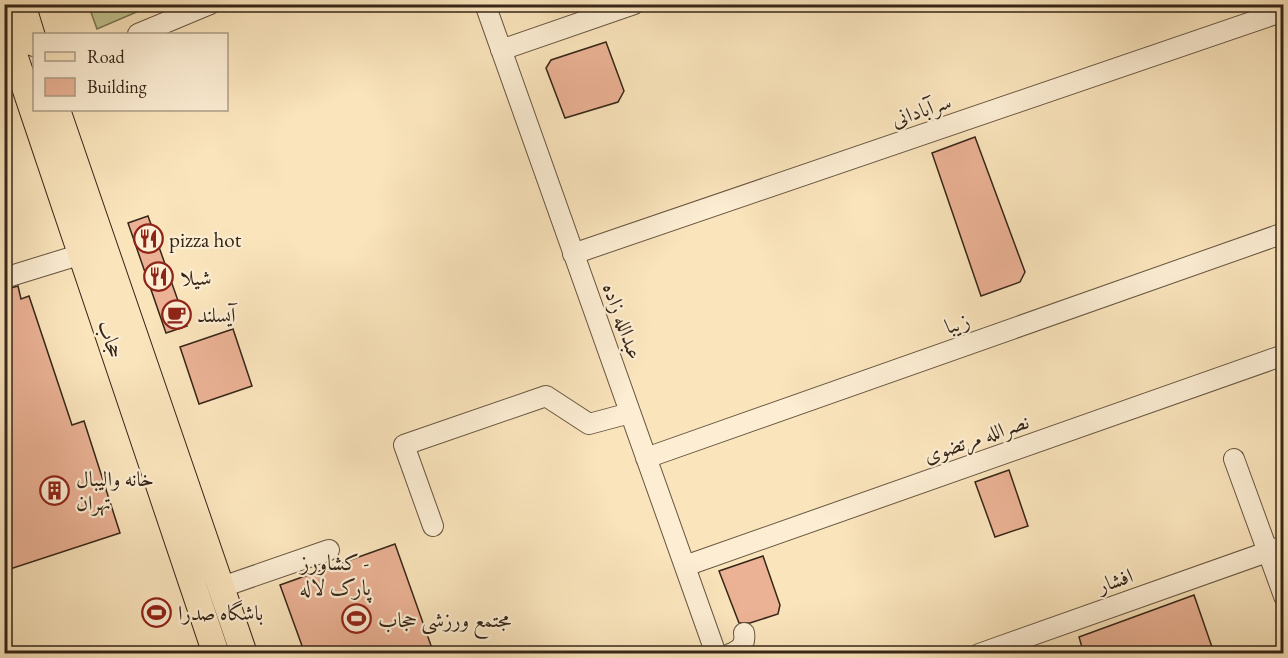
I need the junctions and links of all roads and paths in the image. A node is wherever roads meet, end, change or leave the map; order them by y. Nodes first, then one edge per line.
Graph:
1 (22, 4) edge
2 (210, 4) edge
3 (484, 4) edge
4 (634, 4) edge
5 (1284, 11) edge
6 (4, 25) edge
7 (140, 33) edge
8 (501, 50) junction
9 (18, 52) edge
10 (29, 79) edge
11 (39, 111) edge
12 (57, 111) edge
13 (1284, 232) edge
14 (82, 254) junction
15 (573, 254) junction
16 (4, 278) edge
17 (1284, 355) edge
18 (630, 413) junction
19 (646, 458) junction
20 (1234, 459) dead end
21 (433, 526) dead end
22 (1276, 549) edge
23 (329, 550) dead end
24 (685, 566) junction
25 (222, 587) junction
26 (1284, 596) edge
27 (744, 633) dead end
28 (216, 654) edge
29 (244, 654) edge
30 (716, 654) edge
31 (730, 654) edge
32 (979, 654) edge

1 - 9 main road, حجاب
2 - 7 street
3 - 8 street, عبدالله زاده
4 - 8 street
5 - 15 street, سرآبادانی
6 - 9 main road, حجاب
8 - 15 street, عبدالله زاده
9 - 10 main road, حجاب
11 - 14 main road, حجاب
12 - 25 main road, حجاب
13 - 19 street, زیبا
14 - 16 street
14 - 28 main road, حجاب
15 - 18 street, عبدالله زاده
17 - 24 street, نصرالله مرتضوی
18 - 19 street, عبدالله زاده
18 - 21 street
19 - 24 street, عبدالله زاده
20 - 22 street
22 - 26 street
22 - 32 street, افشار
23 - 25 street
24 - 30 street, عبدالله زاده
25 - 29 main road, حجاب
27 - 31 street

